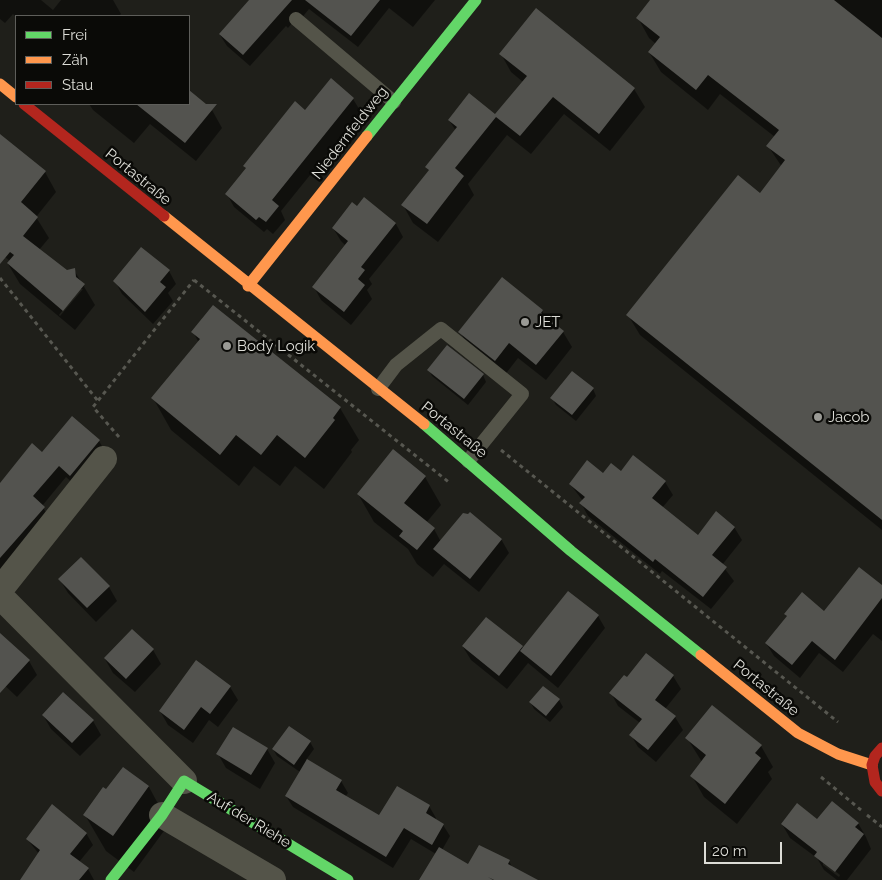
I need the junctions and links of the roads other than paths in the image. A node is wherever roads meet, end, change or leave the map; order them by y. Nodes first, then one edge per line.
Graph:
1 (476, 0) edge
2 (296, 19) dead end
3 (394, 102) junction
4 (25, 105) edge
5 (248, 286) junction
6 (378, 389) junction
7 (104, 460) road end
8 (468, 461) junction
9 (0, 590) edge
10 (0, 596) edge
11 (882, 748) edge
12 (872, 765) junction
13 (184, 781) junction
14 (882, 791) edge
15 (162, 815) junction
16 (111, 880) edge
17 (273, 880) edge
18 (348, 880) edge

1 - 3 main road, Niedernfeldweg
2 - 3 lane
3 - 5 main road, Niedernfeldweg
4 - 5 main road, Portastraße
5 - 6 main road, Portastraße
6 - 8 main road, Portastraße
6 - 8 lane
7 - 9 street
8 - 12 main road, Portastraße
10 - 13 street
11 - 12 main road
12 - 14 main road
13 - 15 main road
13 - 18 main road, Auf der Riehe
15 - 16 main road
15 - 17 street

